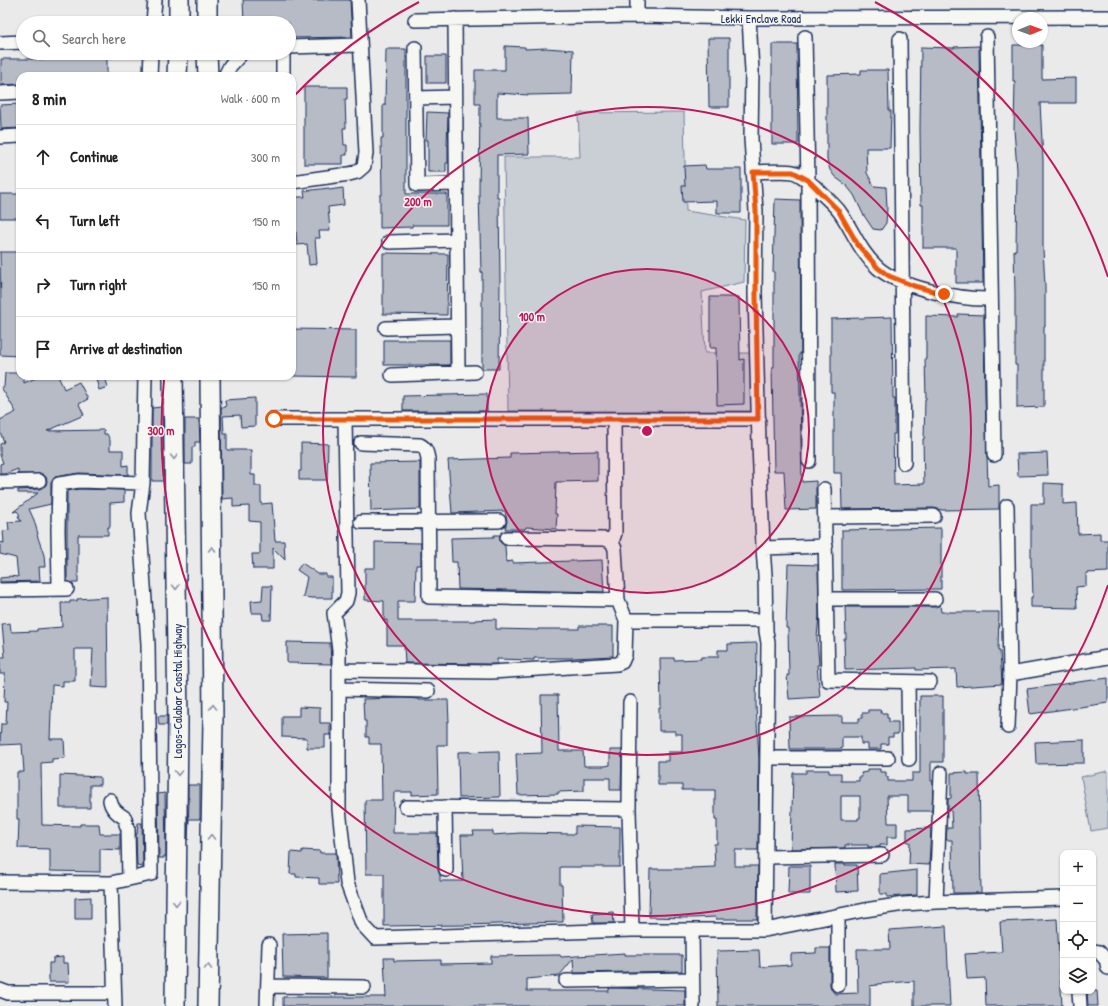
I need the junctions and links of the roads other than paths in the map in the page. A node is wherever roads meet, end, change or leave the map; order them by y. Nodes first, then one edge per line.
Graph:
1 (155, 0) edge
2 (179, 0) edge
3 (207, 0) edge
4 (358, 0) edge
5 (637, 0) edge
6 (154, 16) edge
7 (179, 16) edge
8 (207, 16) edge
9 (636, 16) junction
10 (1108, 17) edge
11 (749, 18) junction
12 (455, 19) junction
13 (415, 20) dead end
14 (805, 37) dead end
15 (987, 37) dead end
16 (900, 39) dead end
17 (16, 43) edge
18 (0, 44) edge
19 (360, 46) junction
20 (296, 47) edge
21 (415, 48) dead end
22 (151, 60) edge
23 (178, 60) edge
24 (207, 60) edge
25 (236, 60) edge
26 (283, 60) edge
27 (150, 72) edge
28 (177, 72) edge
29 (208, 72) edge
30 (227, 72) edge
31 (283, 72) edge
32 (16, 92) edge
33 (0, 93) edge
34 (455, 97) junction
35 (416, 98) junction
36 (16, 136) edge
37 (0, 137) edge
38 (753, 172) junction
39 (808, 180) junction
40 (296, 181) edge
41 (456, 184) junction
42 (456, 240) junction
43 (389, 242) dead end
44 (902, 281) junction
45 (991, 299) junction
46 (457, 326) junction
47 (386, 328) dead end
48 (475, 372) dead end
49 (458, 373) junction
50 (392, 375) dead end
51 (145, 380) edge
52 (173, 380) edge
53 (210, 380) edge
54 (274, 419) dead end
55 (345, 419) junction
56 (614, 419) junction
57 (758, 419) junction
58 (361, 443) dead end
59 (994, 455) dead end
60 (809, 461) dead end
61 (904, 463) dead end
62 (39, 481) dead end
63 (0, 482) edge
64 (143, 483) junction
65 (824, 489) dead end
66 (1007, 506) dead end
67 (934, 516) dead end
68 (825, 517) junction
69 (429, 521) junction
70 (499, 521) dead end
71 (361, 522) dead end
72 (507, 538) dead end
73 (612, 542) junction
74 (826, 546) junction
75 (763, 548) junction
76 (0, 590) edge
77 (827, 599) junction
78 (935, 599) dead end
79 (618, 600) junction
80 (626, 620) junction
81 (766, 620) junction
82 (1108, 657) edge
83 (339, 670) junction
84 (1010, 674) junction
85 (908, 682) junction
86 (930, 682) dead end
87 (339, 689) junction
88 (428, 691) dead end
89 (630, 702) dead end
90 (1008, 727) dead end
91 (767, 758) junction
92 (888, 758) dead end
93 (909, 759) dead end
94 (941, 773) dead end
95 (110, 800) dead end
96 (406, 807) dead end
97 (445, 807) junction
98 (629, 809) junction
99 (882, 855) dead end
100 (766, 857) junction
101 (446, 870) dead end
102 (129, 879) junction
103 (0, 882) edge
104 (111, 883) junction
105 (1060, 898) edge
106 (936, 902) junction
107 (838, 916) junction
108 (632, 930) junction
109 (692, 930) junction
110 (766, 930) junction
111 (269, 945) dead end
112 (1096, 952) edge
113 (1108, 968) edge
114 (692, 978) junction
115 (566, 981) dead end
116 (838, 985) dead end
117 (268, 986) junction
118 (364, 987) dead end
119 (0, 990) edge
120 (114, 992) junction
121 (1080, 994) edge
122 (115, 1006) edge
123 (175, 1006) edge
124 (208, 1006) edge
125 (267, 1006) edge
126 (693, 1006) edge
127 (1080, 1006) edge

1 - 6 street
2 - 7 highway
3 - 8 highway
4 - 19 street
5 - 9 street
9 - 11 street, Lekki Enclave Road
9 - 12 street, Lekki Enclave Road
10 - 11 street, Lekki Enclave Road
11 - 38 street
12 - 13 street, Lekki Enclave Road
12 - 34 street
14 - 39 street
15 - 45 street
16 - 44 street
17 - 18 street
19 - 20 street
19 - 40 street
21 - 35 street
22 - 27 street
23 - 28 highway
24 - 29 highway
25 - 30 street
26 - 31 street
32 - 33 street
34 - 35 street
34 - 41 street
35 - 41 street
36 - 37 street
38 - 39 street
38 - 57 street
39 - 44 street
39 - 60 street
41 - 42 street
42 - 43 street
42 - 46 street
44 - 45 street
44 - 61 street
45 - 59 street
46 - 47 street
46 - 49 street
48 - 49 street
49 - 50 street
51 - 64 street
52 -> 123 highway, Lagos-Calabar Coastal Highway
124 -> 53 highway
54 - 55 street
55 - 56 street
55 - 83 street
56 - 57 street
56 - 73 street
57 - 75 street
58 - 69 street
62 - 63 street
64 - 76 street
64 - 102 street
65 - 68 street
66 - 84 street
67 - 68 street
68 - 74 street
69 - 70 street
69 - 71 street
69 - 79 street
72 - 73 street
73 - 79 street
74 - 75 street
74 - 77 street
75 - 81 street
77 - 78 street
77 - 85 street
79 - 80 street
80 - 81 street
80 - 83 street
81 - 91 street
82 - 84 street
83 - 87 street
84 - 90 street
85 - 86 street
85 - 93 street
87 - 88 street
87 - 108 street
89 - 98 street
91 - 92 street
91 - 100 street
94 - 106 street
95 - 102 street
96 - 97 street
97 - 98 street
97 - 101 street
98 - 108 street
99 - 100 street
100 - 110 street
102 - 104 street
103 - 104 street
104 - 120 street
105 - 106 street
106 - 107 street
107 - 110 street
107 - 116 street
108 - 109 street
109 - 110 street
109 - 114 street
111 - 117 street
112 - 113 street
114 - 115 street
114 - 126 street
117 - 118 street
117 - 125 street
119 - 120 street
120 - 122 street
121 - 127 street

